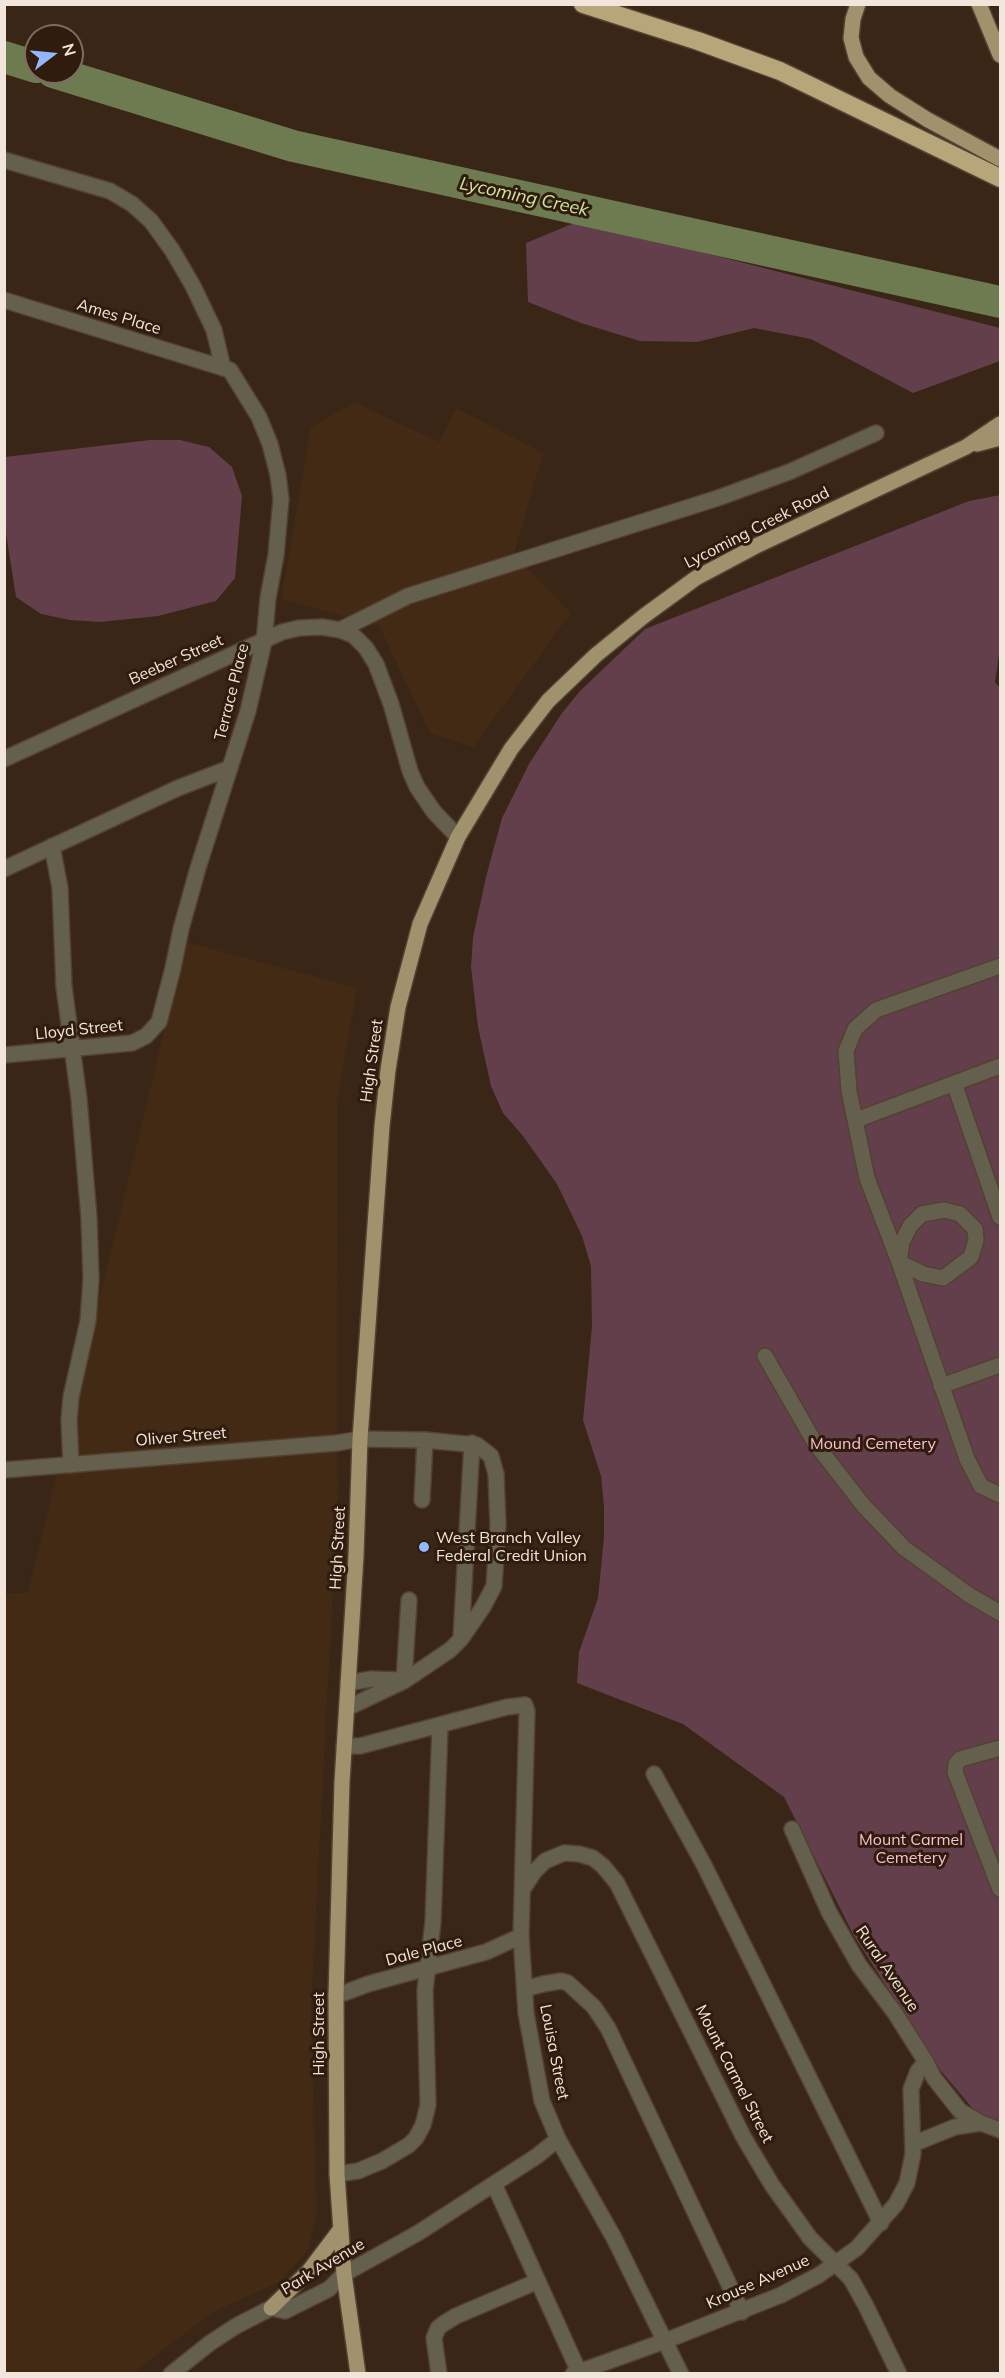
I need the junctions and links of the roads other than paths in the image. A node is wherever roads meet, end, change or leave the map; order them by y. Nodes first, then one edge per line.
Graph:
1 (583, 4) edge
2 (858, 4) edge
3 (979, 4) edge
4 (1000, 55) edge
5 (1000, 159) edge
6 (4, 160) edge
7 (1000, 178) edge
8 (4, 300) edge
9 (223, 368) junction
10 (1000, 424) edge
11 (876, 434) dead end
12 (1000, 438) edge
13 (966, 447) junction
14 (340, 630) junction
15 (264, 642) junction
16 (511, 749) joint
17 (4, 759) edge
18 (230, 768) junction
19 (458, 837) junction
20 (52, 846) junction
21 (4, 869) edge
22 (1000, 966) edge
23 (154, 1030) joint
24 (72, 1050) junction
25 (4, 1055) edge
26 (1000, 1066) edge
27 (954, 1083) junction
28 (856, 1120) junction
29 (1000, 1218) edge
30 (975, 1229) junction
31 (899, 1262) junction
32 (765, 1356) dead end
33 (1000, 1365) edge
34 (941, 1386) junction
35 (360, 1439) junction
36 (425, 1440) junction
37 (472, 1443) junction
38 (71, 1466) junction
39 (4, 1470) edge
40 (1000, 1495) edge
41 (422, 1500) dead end
42 (409, 1600) dead end
43 (1000, 1613) edge
44 (461, 1639) junction
45 (404, 1681) junction
46 (348, 1683) junction
47 (346, 1708) junction
48 (440, 1726) junction
49 (344, 1746) junction
50 (1000, 1748) edge
51 (654, 1774) dead end
52 (792, 1829) dead end
53 (523, 1889) junction
54 (1000, 1889) edge
55 (520, 1936) junction
56 (428, 1970) junction
57 (525, 1989) junction
58 (336, 1996) junction
59 (926, 2062) junction
60 (981, 2123) junction
61 (1000, 2130) edge
62 (558, 2139) junction
63 (913, 2144) junction
64 (337, 2174) junction
65 (494, 2184) junction
66 (881, 2223) junction
67 (340, 2230) junction
68 (837, 2264) junction
69 (344, 2274) junction
70 (538, 2281) junction
71 (271, 2308) junction
72 (742, 2312) junction
73 (665, 2341) junction
74 (171, 2373) edge
75 (358, 2373) edge
76 (439, 2373) edge
77 (576, 2373) edge
78 (681, 2373) edge
79 (899, 2373) edge

1 - 7 highway
2 - 5 main road
3 - 4 main road
6 - 9 street
8 - 9 street, Ames Place
9 - 15 street, Terrace Place
10 - 13 main road, Lycoming Creek Road
11 - 14 street
12 - 13 main road, Lycoming Creek Road
13 - 16 main road, Lycoming Creek Road
14 - 15 street, Beeber Street
14 - 19 street, Beeber Street
15 - 17 street, Beeber Street
15 - 18 street, Terrace Place
16 - 19 main road, High Street
18 - 20 street
18 - 23 street, Terrace Place
19 - 35 main road, High Street
20 - 21 street
20 - 24 street
22 - 28 street
23 - 24 street, Lloyd Street
24 - 25 street, Lloyd Street
24 - 38 street
26 - 27 street
27 - 28 street
27 - 29 street
28 - 31 street
29 - 30 street
30 - 31 street
30 - 31 street
31 - 34 street
32 - 43 street
33 - 34 street
34 - 40 street
35 - 36 street, Oliver Street
35 - 38 street, Oliver Street
35 - 46 main road, High Street
36 - 37 street, Oliver Street
36 - 41 street
37 - 44 street
37 - 44 street
38 - 39 street, Oliver Street
42 - 45 street
44 - 45 street
45 - 46 street
45 - 47 street
46 - 47 main road, High Street
47 - 49 main road, High Street
48 - 49 street
48 - 53 street, Louisa Street
48 - 56 street
49 - 58 main road, High Street
50 - 54 street
51 - 66 street
52 - 59 street, Rural Avenue
53 - 55 street, Louisa Street
53 - 68 street, Mount Carmel Street
55 - 56 street, Dale Place
55 - 57 street, Louisa Street
56 - 58 street, Dale Place
56 - 64 street
57 - 62 street, Louisa Street
57 - 72 street
58 - 64 main road, High Street
59 - 60 street, Rural Avenue
59 - 63 street, Krouse Avenue
60 - 61 street, Rural Avenue
60 - 63 street
62 - 65 street, Park Avenue
62 - 73 street, Louisa Street
63 - 66 street, Krouse Avenue
64 - 67 main road, High Street
65 - 69 street, Park Avenue
65 - 70 street
66 - 68 street, Krouse Avenue
67 - 69 main road, High Street
67 - 71 main road
68 - 72 street, Krouse Avenue
68 - 79 street, Mount Carmel Street
69 - 71 street, Park Avenue
69 - 75 main road, High Street
70 - 76 street
70 - 77 street
71 - 74 street, Park Avenue
72 - 73 street, Krouse Avenue
73 - 77 street, Krouse Avenue
73 - 78 street, Louisa Street

